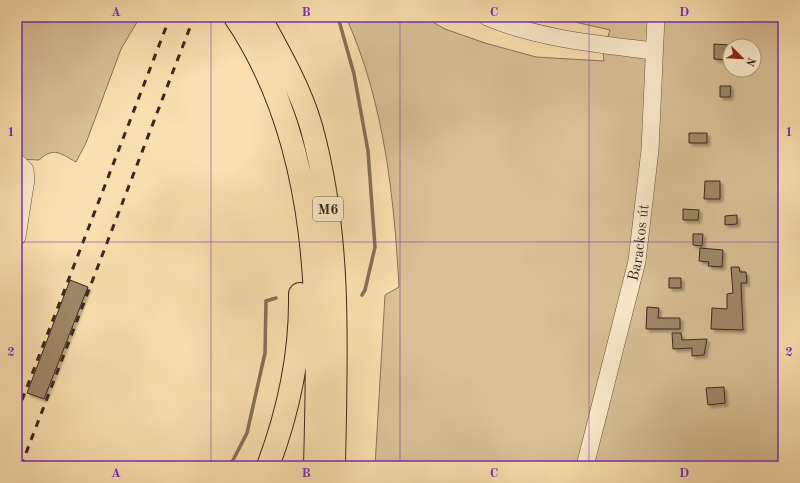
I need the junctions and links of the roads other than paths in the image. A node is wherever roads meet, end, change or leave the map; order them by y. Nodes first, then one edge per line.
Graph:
1 (235, 17) edge
2 (260, 17) edge
3 (487, 17) edge
4 (656, 17) edge
5 (654, 51) junction
6 (267, 52) junction
7 (294, 149) junction
8 (17, 162) edge
9 (17, 237) edge
10 (329, 465) edge
11 (586, 465) edge
12 (268, 466) edge

1 - 6 highway, M6
2 - 6 highway, M6
3 - 5 street
4 - 5 street, Barackos út
5 - 11 street, Barackos út
6 - 7 highway, M6
6 - 10 highway, M6
7 - 10 highway
7 - 12 highway
8 - 9 street

